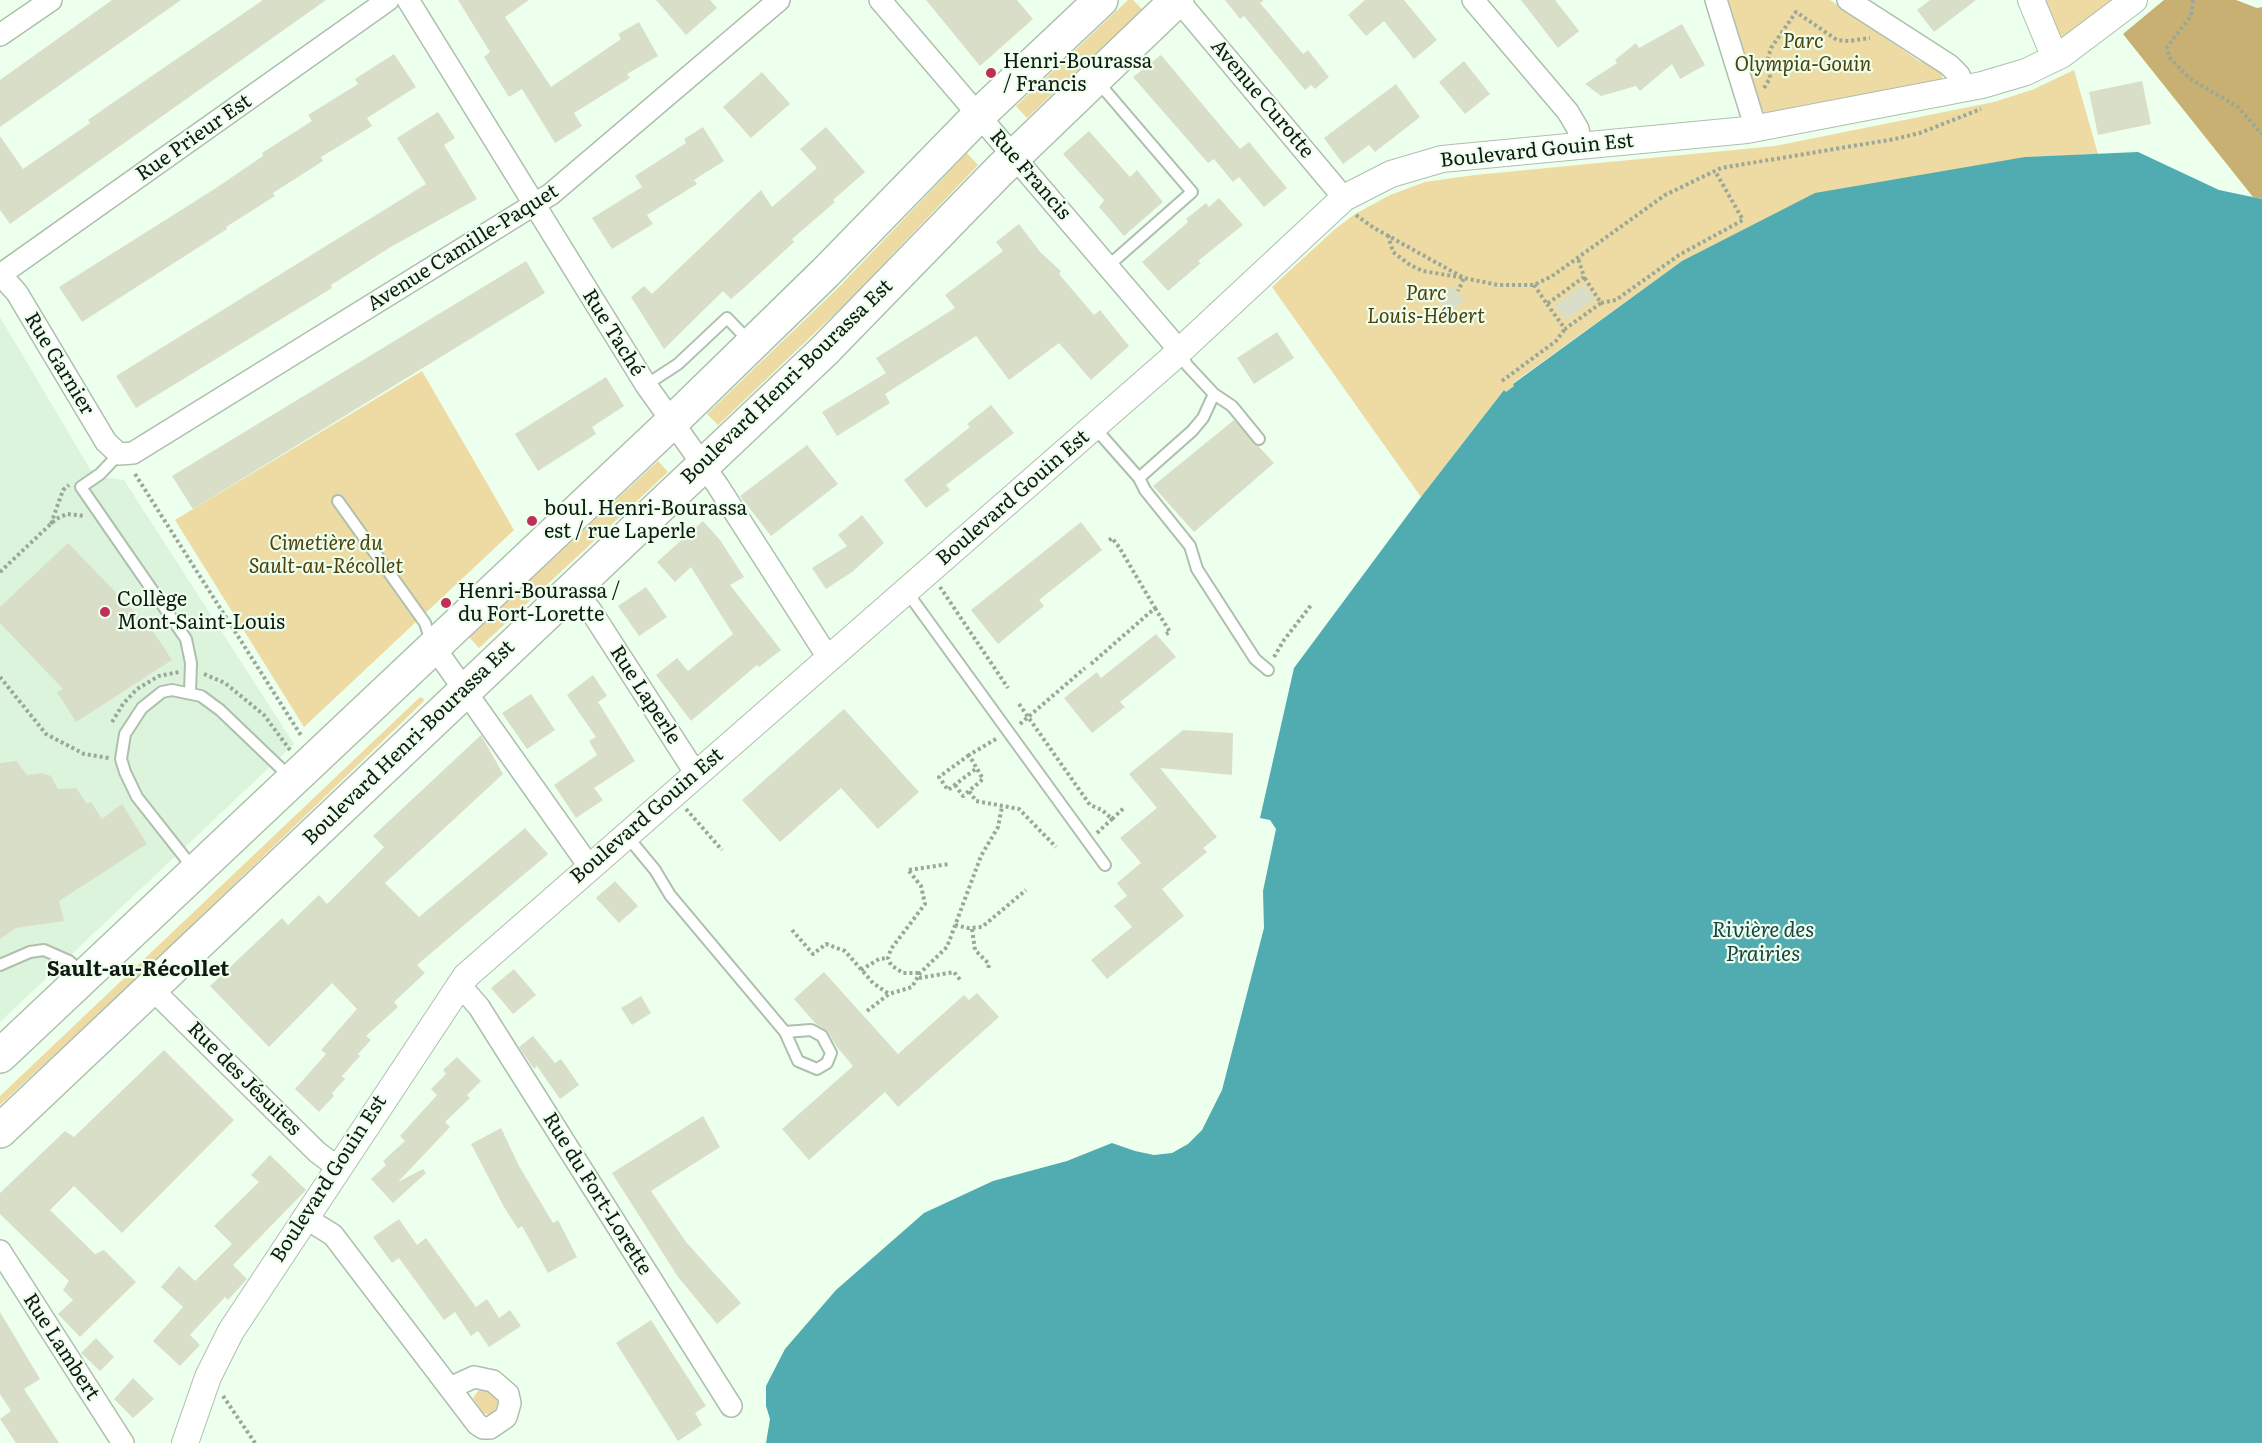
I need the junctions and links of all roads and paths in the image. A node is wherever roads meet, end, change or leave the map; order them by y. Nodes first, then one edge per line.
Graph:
1 (51, 0) edge
2 (388, 0) edge
3 (408, 0) edge
4 (779, 0) edge
5 (880, 0) edge
6 (1101, 0) edge
7 (1177, 0) edge
8 (1473, 0) edge
9 (1716, 0) edge
10 (1848, 0) edge
11 (2031, 0) edge
12 (2134, 0) edge
13 (2193, 0) edge
14 (0, 35) edge
15 (1873, 37) dead end
16 (2055, 58) junction
17 (1095, 79) junction
18 (1964, 88) junction
19 (1762, 90) dead end
20 (1985, 104) dead end
21 (979, 116) junction
22 (1756, 129) junction
23 (2262, 134) edge
24 (1581, 145) junction
25 (1014, 156) junction
26 (1738, 157) dead end
27 (1735, 165) junction
28 (1715, 171) junction
29 (1348, 205) junction
30 (533, 206) junction
31 (1388, 234) junction
32 (1578, 258) junction
33 (1108, 266) junction
34 (0, 274) edge
35 (1584, 277) junction
36 (1464, 279) junction
37 (1534, 285) junction
38 (1458, 291) dead end
39 (1601, 303) junction
40 (1547, 304) junction
41 (1565, 329) junction
42 (752, 344) junction
43 (1180, 351) junction
44 (1502, 381) dead end
45 (646, 385) junction
46 (1214, 394) junction
47 (672, 422) junction
48 (1094, 427) junction
49 (1259, 438) dead end
50 (119, 454) junction
51 (703, 464) junction
52 (135, 474) dead end
53 (1139, 478) junction
54 (338, 501) dead end
55 (90, 517) dead end
56 (1107, 542) dead end
57 (0, 572) edge
58 (938, 584) dead end
59 (572, 587) junction
60 (907, 592) junction
61 (1312, 604) dead end
62 (1155, 608) junction
63 (1166, 634) dead end
64 (434, 647) junction
65 (829, 659) junction
66 (1091, 664) dead end
67 (1085, 668) dead end
68 (1268, 670) joint
69 (204, 674) dead end
70 (1, 680) edge
71 (1008, 688) dead end
72 (465, 689) junction
73 (190, 692) junction
74 (1019, 704) dead end
75 (1029, 718) junction
76 (1017, 726) dead end
77 (1001, 736) dead end
78 (303, 739) dead end
79 (287, 746) dead end
80 (969, 755) junction
81 (121, 759) junction
82 (977, 768) junction
83 (696, 774) junction
84 (293, 780) junction
85 (955, 784) junction
86 (969, 791) junction
87 (683, 806) dead end
88 (1002, 807) junction
89 (1125, 807) dead end
90 (626, 834) junction
91 (1056, 848) dead end
92 (722, 850) dead end
93 (948, 864) dead end
94 (1105, 865) dead end
95 (589, 866) junction
96 (196, 871) junction
97 (1026, 890) dead end
98 (955, 925) junction
99 (972, 928) junction
100 (792, 930) dead end
101 (888, 958) junction
102 (0, 965) edge
103 (861, 970) junction
104 (988, 970) dead end
105 (919, 975) junction
106 (86, 976) junction
107 (961, 981) dead end
108 (459, 984) junction
109 (152, 989) junction
110 (889, 994) junction
111 (867, 1011) dead end
112 (785, 1032) junction
113 (0, 1056) edge
114 (0, 1131) edge
115 (337, 1167) junction
116 (304, 1216) junction
117 (0, 1251) edge
118 (450, 1388) dead end
119 (221, 1393) dead end
120 (731, 1406) dead end
121 (123, 1443) edge
122 (185, 1443) edge
123 (255, 1443) edge

1 - 14 street
2 - 34 street, Rue Prieur Est
3 - 30 street, Rue Taché
4 - 30 street, Avenue Camille-Paquet
5 - 21 street, Rue Francis
6 - 21 main road
7 - 17 main road, Boulevard Henri-Bourassa Est
7 - 29 street, Avenue Curotte
8 - 24 street
9 - 22 street
10 - 18 street
11 - 16 street
12 - 16 street, Boulevard Gouin Est
13 - 23 path
15 - 19 path
16 - 18 street, Boulevard Gouin Est
17 - 25 main road, Boulevard Henri-Bourassa Est
17 - 33 lane
18 - 22 street, Boulevard Gouin Est
20 - 27 path
21 - 25 street, Rue Francis
21 - 42 main road
22 - 24 street, Boulevard Gouin Est
24 - 29 street, Boulevard Gouin Est
25 - 33 street, Rue Francis
25 - 51 main road, Boulevard Henri-Bourassa Est
26 - 27 path
27 - 28 path
28 - 32 path
28 - 39 path
29 - 31 path
29 - 43 street, Boulevard Gouin Est
30 - 45 street, Rue Taché
30 - 50 street, Avenue Camille-Paquet
31 - 36 path
31 - 36 path
32 - 35 path
32 - 37 path
33 - 43 street, Rue Francis
34 - 50 street, Rue Garnier
35 - 39 path
35 - 40 path
36 - 37 path
36 - 38 path
37 - 40 path
39 - 41 path
40 - 41 path
41 - 44 path
42 - 45 lane
42 - 47 main road
43 - 46 lane
43 - 48 street, Boulevard Gouin Est
45 - 47 street, Rue Taché
46 - 49 lane
46 - 53 lane
47 - 51 street, Rue Taché
47 - 64 main road
48 - 53 lane
48 - 60 street, Boulevard Gouin Est
50 - 73 lane
51 - 59 main road, Boulevard Henri-Bourassa Est
51 - 65 street, Rue Taché
52 - 78 path
53 - 68 lane
54 - 64 lane
55 - 57 path
56 - 62 path
58 - 71 path
59 - 72 main road, Boulevard Henri-Bourassa Est
59 - 83 street, Rue Laperle
60 - 65 street, Boulevard Gouin Est
60 - 94 lane
61 - 68 path
62 - 63 path
62 - 66 path
64 - 72 street
64 - 84 main road
65 - 83 street, Boulevard Gouin Est
67 - 75 path
69 - 79 path
70 - 81 path
72 - 95 street
72 - 109 main road, Boulevard Henri-Bourassa Est
73 - 81 lane
73 - 84 lane
74 - 75 path
75 - 76 path
75 - 89 path
77 - 80 path
80 - 82 path
80 - 85 path
81 - 96 lane
82 - 85 path
82 - 86 path
83 - 90 street, Boulevard Gouin Est
84 - 96 main road
85 - 86 path
86 - 88 path
87 - 92 path
88 - 91 path
88 - 98 path
90 - 95 street, Boulevard Gouin Est
90 - 112 lane
93 - 101 path
95 - 108 street, Boulevard Gouin Est
96 - 106 main road
97 - 99 path
98 - 99 path
98 - 105 path
99 - 104 path
100 - 103 path
101 - 103 path
101 - 105 path
102 - 106 lane
103 - 110 path
105 - 107 path
105 - 110 path
106 - 113 main road
108 - 115 street, Boulevard Gouin Est
108 - 120 street, Rue du Fort-Lorette
109 - 114 main road, Boulevard Henri-Bourassa Est
109 - 115 street, Rue des Jésuites
110 - 111 path
112 - 112 lane
115 - 116 street, Boulevard Gouin Est
116 - 118 street
116 - 122 street, Boulevard Gouin Est
117 - 121 street, Rue Lambert
119 - 123 path

